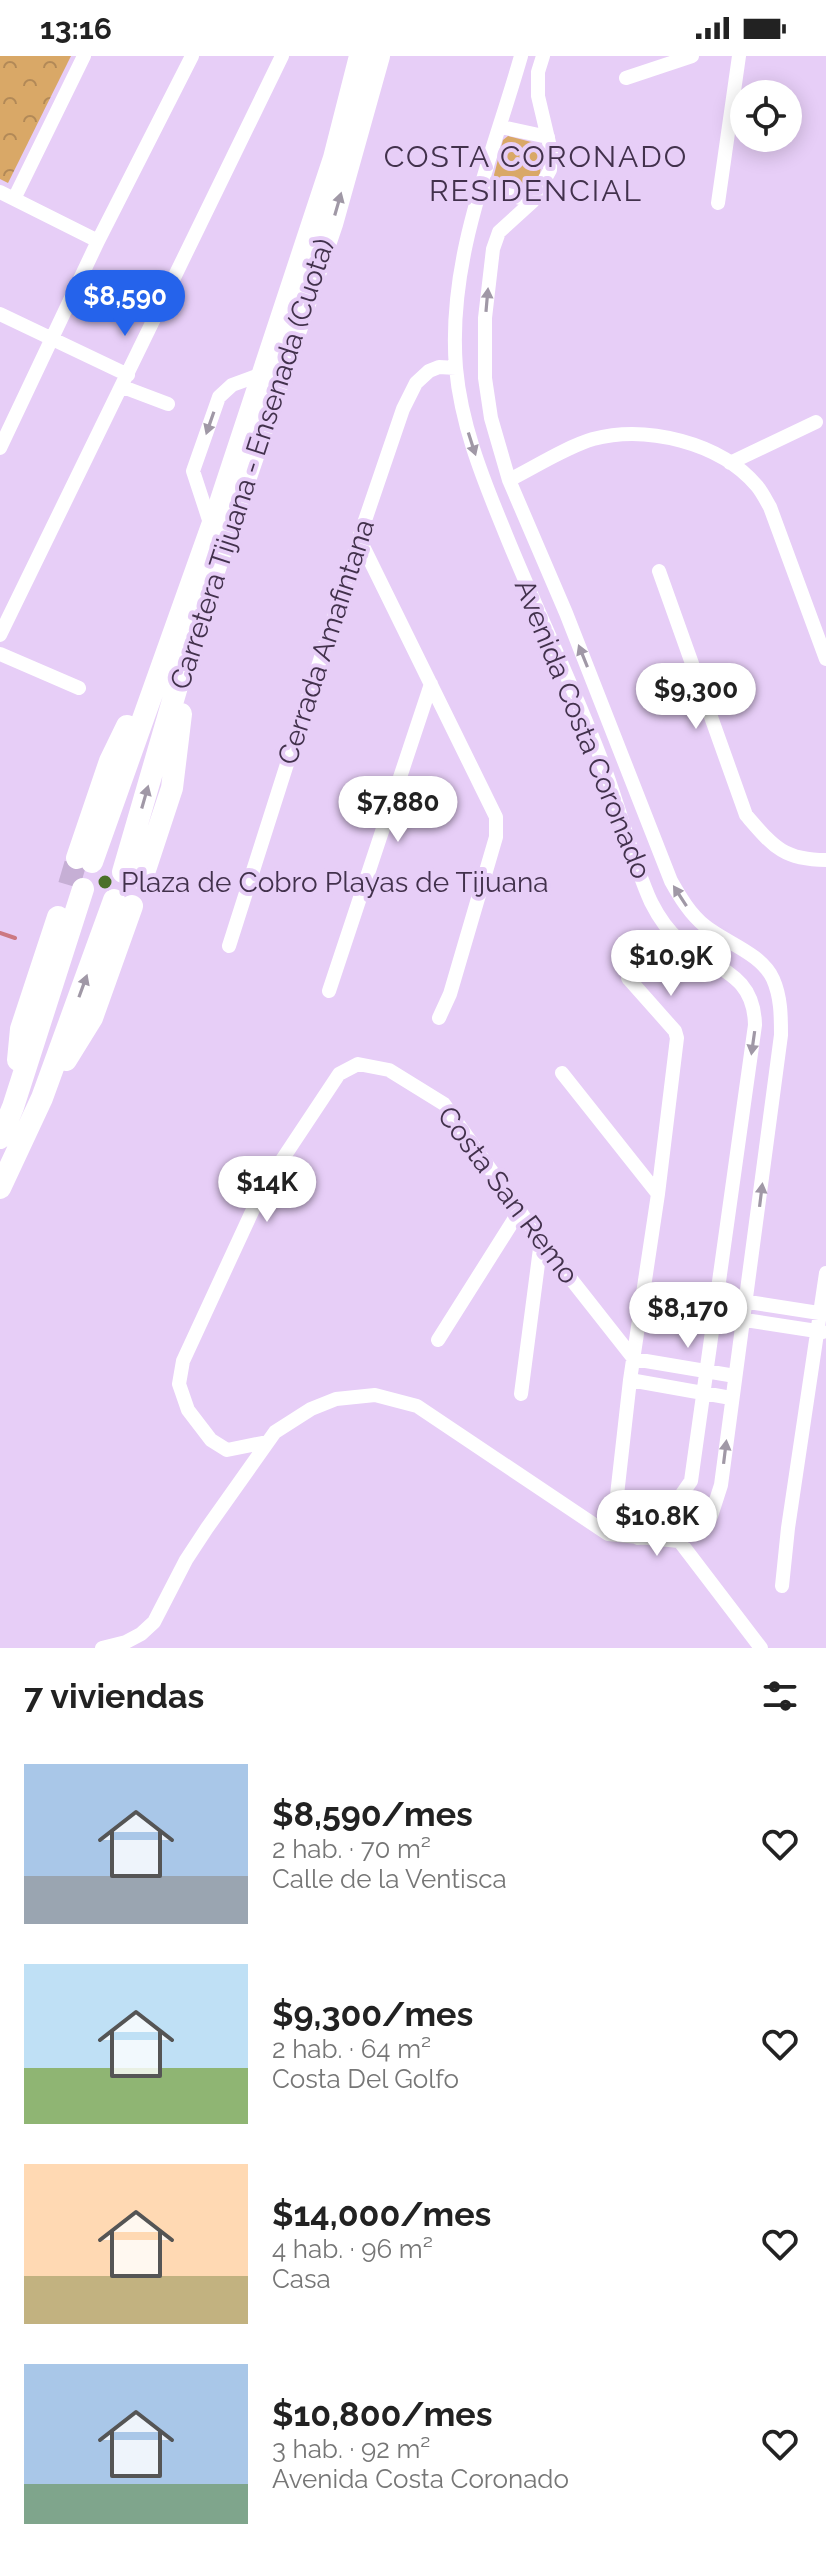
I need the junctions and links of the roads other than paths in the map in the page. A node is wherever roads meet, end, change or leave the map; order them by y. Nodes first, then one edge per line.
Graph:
1 (84, 56) edge
2 (192, 56) edge
3 (282, 56) edge
4 (360, 56) edge
5 (379, 56) edge
6 (521, 56) edge
7 (543, 56) edge
8 (692, 56) edge
9 (739, 56) edge
10 (626, 78) dead end
11 (501, 127) junction
12 (548, 137) junction
13 (479, 188) junction
14 (0, 192) edge
15 (14, 199) junction
16 (533, 201) junction
17 (718, 203) dead end
18 (98, 241) junction
19 (0, 314) edge
20 (51, 340) junction
21 (456, 368) junction
22 (262, 374) junction
23 (125, 381) junction
24 (168, 404) dead end
25 (816, 422) dead end
26 (2, 438) edge
27 (730, 463) junction
28 (509, 480) junction
29 (211, 526) junction
30 (359, 538) junction
31 (659, 571) dead end
32 (566, 613) junction
33 (543, 622) junction
34 (0, 635) edge
35 (181, 637) junction
36 (0, 654) edge
37 (826, 659) edge
38 (431, 684) junction
39 (79, 688) dead end
40 (85, 860) tunnel mouth
41 (826, 860) edge
42 (132, 876) dead end
43 (76, 887) tunnel mouth
44 (123, 903) dead end
45 (229, 946) dead end
46 (628, 978) dead end
47 (329, 991) dead end
48 (439, 1018) dead end
49 (562, 1073) dead end
50 (0, 1138) edge
51 (0, 1188) edge
52 (658, 1194) junction
53 (520, 1210) junction
54 (541, 1241) junction
55 (826, 1273) edge
56 (716, 1297) junction
57 (747, 1302) junction
58 (823, 1313) edge
59 (713, 1315) junction
60 (744, 1320) junction
61 (822, 1332) edge
62 (438, 1340) dead end
63 (634, 1359) junction
64 (705, 1371) junction
65 (735, 1376) junction
66 (630, 1380) junction
67 (701, 1392) junction
68 (521, 1394) dead end
69 (731, 1398) junction
70 (267, 1442) junction
71 (617, 1495) dead end
72 (663, 1521) junction
73 (637, 1539) junction
74 (679, 1541) junction
75 (782, 1586) dead end
76 (102, 1648) edge
77 (761, 1648) edge

1 - 15 street
2 - 18 street
3 - 23 street
4 - 22 highway, Carretera Tijuana - Ensenada (Cuota)
35 -> 5 highway, Carretera Tijuana - Ensenada (Cuota)
6 - 11 street, Avenida Costa Coronado
7 - 12 street, Avenida Costa Coronado
8 - 10 street
9 - 17 street
11 - 12 street
11 - 13 street, Avenida Costa Coronado
12 - 16 street, Avenida Costa Coronado
13 - 16 street
13 - 21 street, Avenida Costa Coronado
14 - 15 street
15 - 18 street
28 -> 16 street, Avenida Costa Coronado
18 - 20 street
19 - 20 street
20 - 23 street
20 - 26 street
21 - 30 street, Cerrada Amafintana
21 -> 33 street, Avenida Costa Coronado
22 - 29 highway, Carretera Tijuana - Ensenada (Cuota)
22 -> 29 street
23 - 24 street
23 - 34 street
25 - 27 street
27 - 28 street
27 - 37 street
28 - 32 street, Avenida Costa Coronado
29 - 35 highway, Carretera Tijuana - Ensenada (Cuota)
30 - 38 street
30 - 45 street, Cerrada Amafintana
31 - 41 street
32 - 33 street
57 -> 32 street, Avenida Costa Coronado
33 -> 56 street, Avenida Costa Coronado
35 - 40 highway, Carretera Tijuana - Ensenada (Cuota)
42 -> 35 highway
36 - 39 street
38 - 47 street
38 - 48 street
43 - 50 highway
51 -> 44 highway
46 - 52 street
49 - 52 street
52 - 63 street
53 - 54 street, Costa San Remo
53 - 62 street
53 - 70 street, Costa San Remo
54 - 63 street, Costa San Remo
54 - 68 street
55 - 58 street
56 - 57 street
56 - 59 street, Avenida Costa Coronado
57 - 58 street
57 - 60 street, Avenida Costa Coronado
58 - 61 street
59 - 60 street
59 - 64 street, Avenida Costa Coronado
60 - 61 street
60 - 65 street, Avenida Costa Coronado
61 - 75 street
63 - 64 street
63 - 66 street
64 - 65 street
64 - 67 street, Avenida Costa Coronado
65 - 69 street, Avenida Costa Coronado
66 - 67 street
66 - 71 street
67 - 69 street
67 - 72 street, Avenida Costa Coronado
74 -> 69 street, Avenida Costa Coronado
70 - 73 street
70 - 76 street
72 - 73 street, Avenida Costa Coronado
72 - 74 street
73 - 74 street
74 - 77 street

